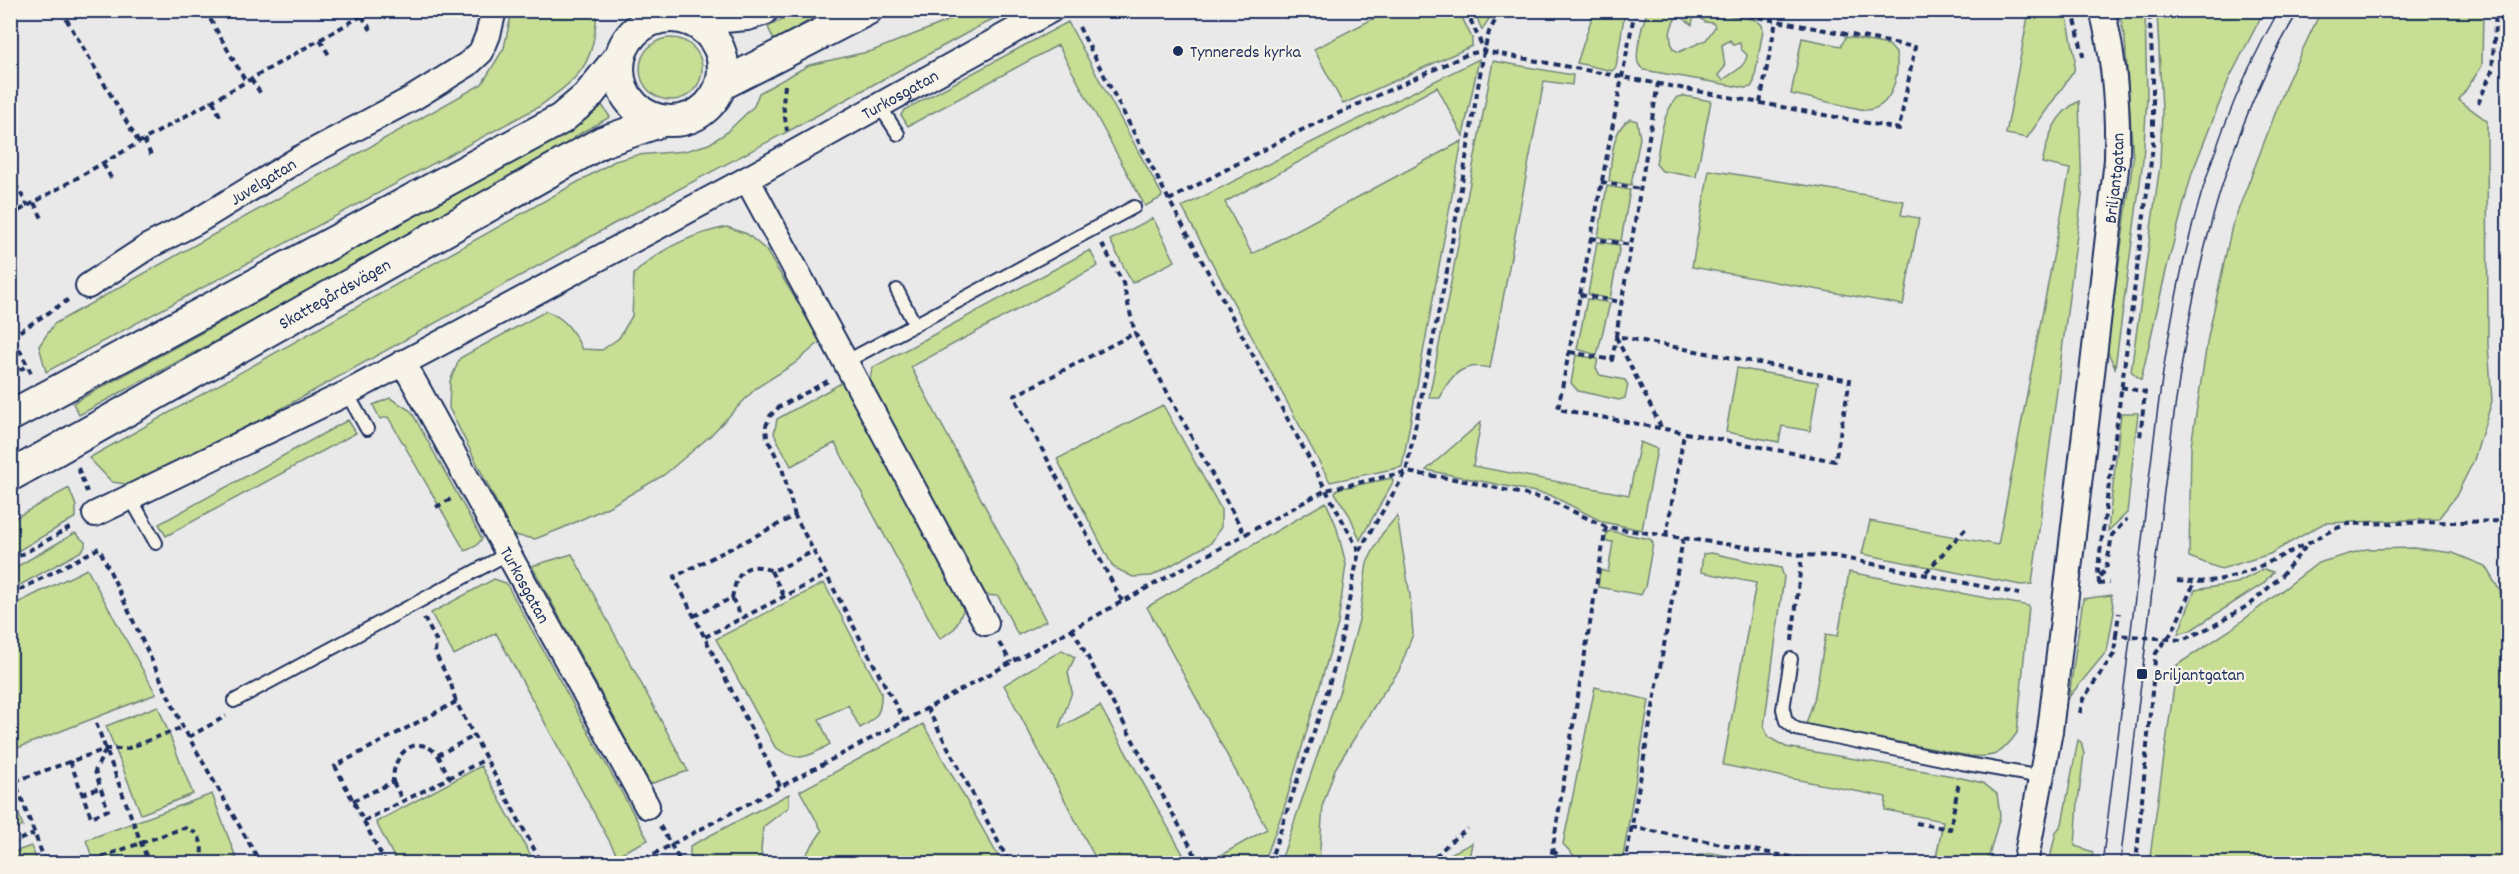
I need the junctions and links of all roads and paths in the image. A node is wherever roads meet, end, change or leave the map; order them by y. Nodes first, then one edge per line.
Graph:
1 (61, 10) edge
2 (205, 10) edge
3 (352, 10) edge
4 (372, 10) edge
5 (494, 10) edge
6 (763, 10) edge
7 (867, 10) edge
8 (936, 10) edge
9 (953, 10) edge
10 (1052, 10) edge
11 (1466, 10) edge
12 (1501, 10) edge
13 (1635, 10) edge
14 (1719, 10) edge
15 (2073, 10) edge
16 (2102, 10) edge
17 (2149, 10) edge
18 (2496, 10) edge
19 (362, 16) junction
20 (644, 17) edge
21 (357, 19) junction
22 (689, 20) junction
23 (1776, 21) junction
24 (1079, 27) dead end
25 (371, 30) dead end
26 (320, 40) junction
27 (2082, 47) dead end
28 (1484, 51) junction
29 (329, 55) dead end
30 (620, 56) junction
31 (1621, 76) junction
32 (251, 79) junction
33 (246, 82) junction
34 (1658, 83) junction
35 (721, 85) junction
36 (261, 94) dead end
37 (213, 101) junction
38 (1761, 103) junction
39 (2478, 104) dead end
40 (879, 105) junction
41 (220, 116) dead end
42 (662, 121) junction
43 (898, 134) dead end
44 (144, 140) junction
45 (139, 143) junction
46 (151, 155) dead end
47 (103, 164) junction
48 (10, 175) edge
49 (111, 178) dead end
50 (747, 178) junction
51 (1601, 182) junction
52 (1640, 189) junction
53 (1169, 200) junction
54 (34, 203) junction
55 (28, 206) junction
56 (1134, 207) dead end
57 (10, 216) edge
58 (42, 218) dead end
59 (1094, 228) junction
60 (1591, 238) junction
61 (1630, 245) junction
62 (88, 286) joint
63 (897, 290) dead end
64 (1580, 295) junction
65 (1621, 302) junction
66 (915, 325) junction
67 (10, 330) edge
68 (1135, 333) junction
69 (12, 336) edge
70 (1616, 336) junction
71 (1570, 352) junction
72 (403, 362) junction
73 (849, 365) junction
74 (10, 375) edge
75 (2121, 387) junction
76 (347, 393) junction
77 (10, 416) edge
78 (367, 429) dead end
79 (1662, 429) junction
80 (1684, 434) junction
81 (2140, 438) dead end
82 (1406, 472) junction
83 (10, 476) edge
84 (1326, 490) junction
85 (130, 497) junction
86 (95, 514) dead end
87 (795, 516) junction
88 (2127, 519) dead end
89 (2508, 521) edge
90 (1606, 527) junction
91 (1967, 527) dead end
92 (69, 529) dead end
93 (1244, 533) junction
94 (1666, 536) junction
95 (1683, 538) junction
96 (156, 543) dead end
97 (2309, 543) junction
98 (814, 551) junction
99 (1359, 551) junction
100 (509, 553) junction
101 (1802, 555) junction
102 (10, 561) edge
103 (771, 571) junction
104 (1925, 573) junction
105 (826, 575) junction
106 (2100, 576) junction
107 (2177, 581) dead end
108 (2194, 583) junction
109 (2099, 584) junction
110 (2109, 584) dead end
111 (2089, 586) dead end
112 (2019, 594) dead end
113 (10, 595) edge
114 (784, 596) junction
115 (732, 598) junction
116 (1122, 601) junction
117 (416, 603) junction
118 (2119, 613) dead end
119 (694, 616) junction
120 (742, 618) junction
121 (987, 623) dead end
122 (1072, 628) junction
123 (2116, 635) junction
124 (705, 637) junction
125 (2165, 640) junction
126 (1791, 659) joint
127 (234, 701) joint
128 (456, 702) junction
129 (927, 708) junction
130 (2079, 717) dead end
131 (904, 721) junction
132 (96, 723) dead end
133 (183, 727) junction
134 (474, 736) junction
135 (189, 737) junction
136 (106, 749) junction
137 (438, 755) junction
138 (486, 759) junction
139 (70, 761) junction
140 (10, 768) edge
141 (1960, 772) dead end
142 (449, 777) junction
143 (2042, 777) junction
144 (15, 781) junction
145 (393, 782) junction
146 (780, 786) junction
147 (100, 788) junction
148 (82, 794) junction
149 (353, 801) junction
150 (403, 801) junction
151 (647, 807) joint
152 (364, 821) junction
153 (1916, 823) dead end
154 (1632, 827) junction
155 (1468, 829) dead end
156 (34, 834) junction
157 (141, 842) junction
158 (10, 843) edge
159 (671, 843) junction
160 (1553, 850) junction
161 (46, 864) edge
162 (82, 864) edge
163 (149, 864) edge
164 (199, 864) edge
165 (261, 864) edge
166 (386, 864) edge
167 (542, 864) edge
168 (635, 864) edge
169 (682, 864) edge
170 (1010, 864) edge
171 (1200, 864) edge
172 (1269, 864) edge
173 (1428, 864) edge
174 (1550, 864) edge
175 (1566, 864) edge
176 (1625, 864) edge
177 (1828, 864) edge
178 (2025, 864) edge
179 (2136, 864) edge

1 - 45 path
2 - 33 path
3 - 21 path
4 - 19 path
5 - 62 street, Juvelgatan
6 - 22 street
7 - 35 street, Skattegårdsvägen
8 - 9 path
10 - 40 street, Turkosgatan
11 - 28 path
12 - 28 path
13 - 31 path
14 - 23 path
15 - 27 path
16 - 143 street, Briljantgatan
17 - 75 path
18 - 39 path
19 - 21 path
19 - 25 path
20 - 22 street
20 - 30 street
21 - 26 path
22 - 35 street
23 - 38 path
23 - 38 path
24 - 53 path
26 - 29 path
26 - 32 path
28 - 31 path
28 - 53 path
28 - 82 path
30 - 42 street
30 - 77 street, bridge
31 - 34 path
31 - 51 path
32 - 33 path
32 - 36 path
33 - 37 path
34 - 38 path
34 - 52 path
35 - 42 street, Skattegårdsvägen
37 - 41 path
37 - 44 path
40 - 43 lane
40 - 50 street, Turkosgatan
42 - 83 street, Skattegårdsvägen, bridge
44 - 45 path
44 - 46 path
45 - 47 path
47 - 49 path
47 - 54 path
48 - 55 path
50 - 72 street, Turkosgatan
50 - 73 street
51 - 52 path
51 - 60 path
52 - 61 path
53 - 84 path
54 - 55 path
54 - 58 path
55 - 57 path
56 - 59 lane
59 - 66 lane
59 - 68 path
60 - 61 path
60 - 64 path
61 - 65 path
62 - 69 path
63 - 66 lane
64 - 65 path
64 - 71 path
65 - 70 path
66 - 73 lane
67 - 69 path
68 - 93 path
68 - 116 path
69 - 74 path
70 - 71 path
70 - 79 path
70 - 80 path
71 - 79 path
72 - 76 street, Turkosgatan
72 - 100 street, Turkosgatan
73 - 87 path
73 - 121 street
75 - 81 path
75 - 106 path
76 - 78 lane
76 - 85 street, Turkosgatan
79 - 80 path
80 - 94 path
82 - 84 path
82 - 90 path
82 - 99 path
84 - 93 path
84 - 99 path
85 - 86 street, Turkosgatan
85 - 96 lane
87 - 98 path
87 - 119 path
88 - 106 path
89 - 97 path
90 - 94 path
90 - 160 path
91 - 104 path
92 - 102 path
93 - 116 path
94 - 95 path
95 - 101 path
95 - 154 path
97 - 108 path
97 - 125 path
98 - 103 path
98 - 105 path
99 - 172 path
100 - 117 lane
100 - 151 street, Turkosgatan
101 - 104 path
101 - 126 path
103 - 114 path
103 - 115 path
104 - 112 path
105 - 114 path
105 - 131 path
106 - 109 path
107 - 108 path
108 - 125 path
109 - 110 path
109 - 111 path
113 - 133 path
114 - 120 path
115 - 119 path
115 - 120 path
116 - 122 path
117 - 127 lane
117 - 128 path
118 - 123 path
119 - 124 path
120 - 124 path
122 - 129 path
122 - 171 path
123 - 125 path
123 - 130 path
124 - 146 path
125 - 179 path
126 - 143 lane
127 - 135 path
128 - 134 path
128 - 149 path
129 - 131 path
129 - 170 path
131 - 146 path
132 - 136 path
133 - 135 path
133 - 136 path
134 - 137 path
134 - 138 path
135 - 165 path
136 - 139 path
136 - 147 path
136 - 157 path
137 - 142 path
137 - 145 path
138 - 142 path
138 - 167 path
139 - 144 path
139 - 148 path
140 - 144 path
141 - 153 path
142 - 150 path
143 - 178 street, Briljantgatan
144 - 156 path
145 - 149 path
145 - 150 path
146 - 159 path
147 - 148 path
147 - 148 path
149 - 152 path
150 - 152 path
151 - 159 path
152 - 166 path
154 - 176 path
154 - 177 path
155 - 173 path
156 - 158 path
156 - 161 path
157 - 162 path
157 - 163 path
157 - 164 path
159 - 168 path
159 - 169 path
160 - 174 path
160 - 175 path

